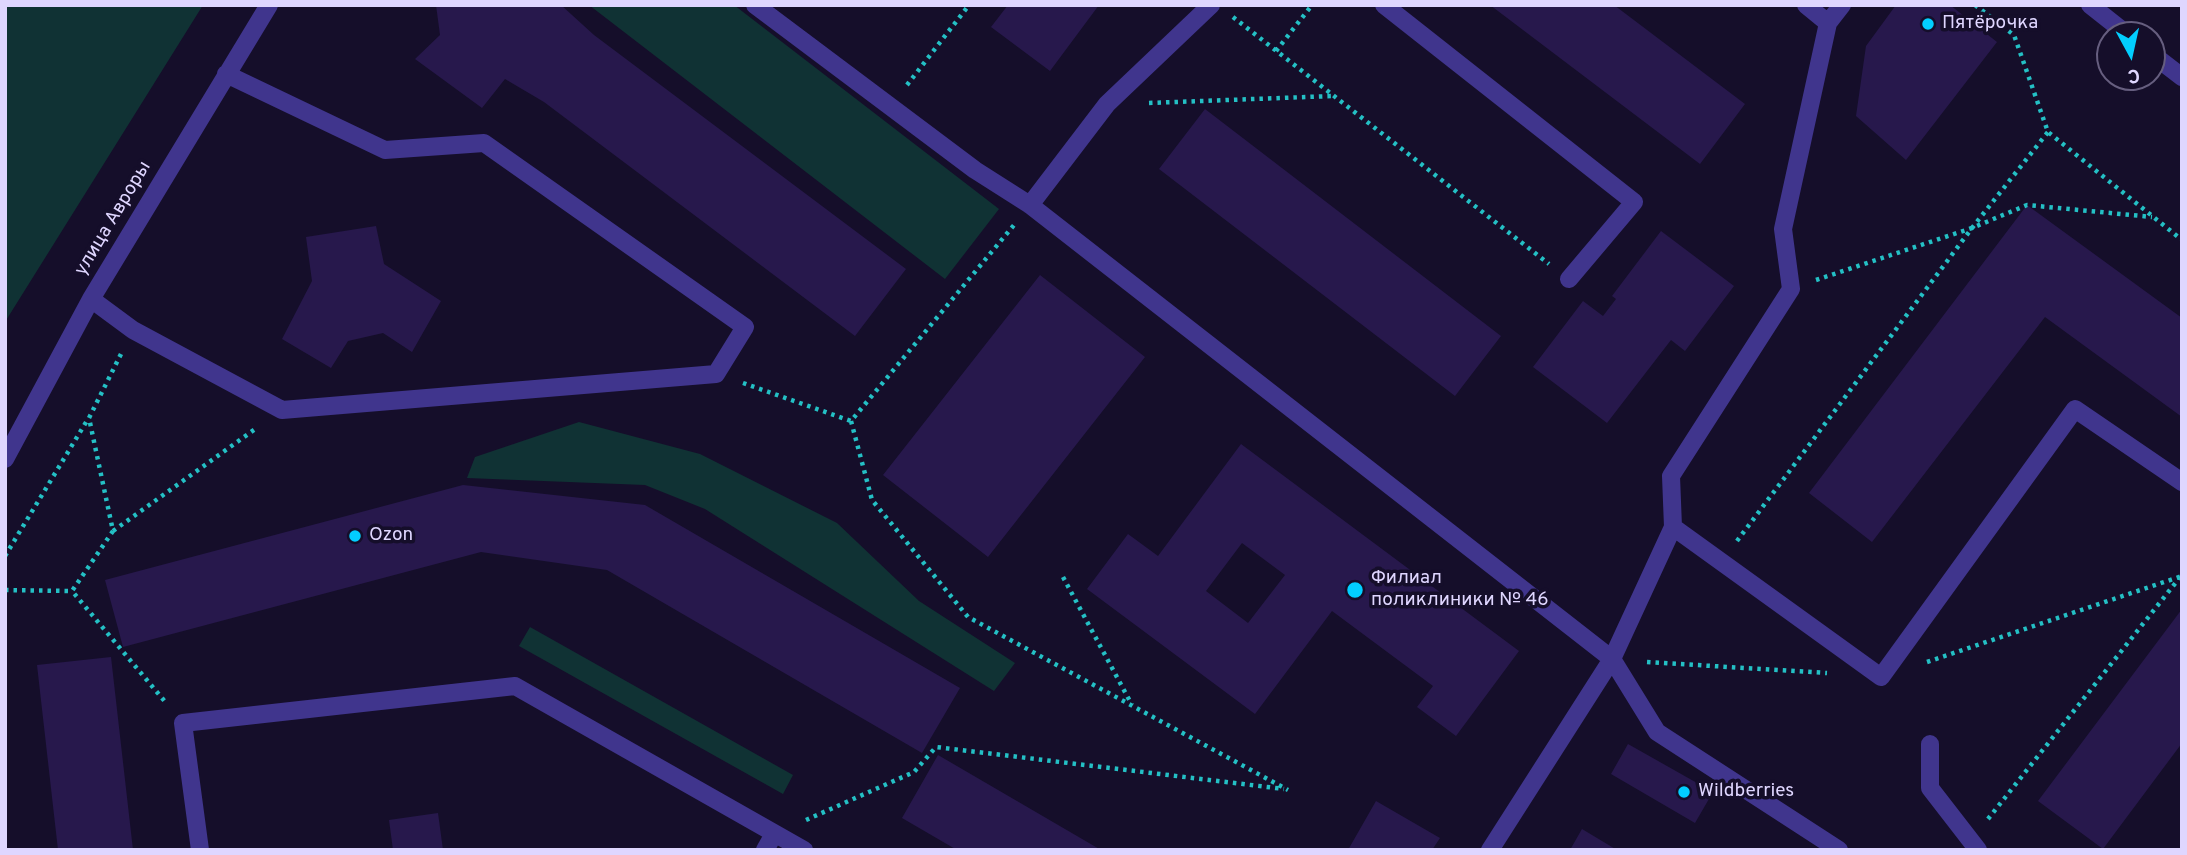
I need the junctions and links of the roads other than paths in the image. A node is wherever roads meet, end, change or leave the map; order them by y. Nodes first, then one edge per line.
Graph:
1 (269, 5) edge
2 (755, 5) edge
3 (1211, 5) edge
4 (1384, 5) edge
5 (1806, 5) edge
6 (1842, 5) edge
7 (2090, 5) edge
8 (2110, 21) edge
9 (1828, 23) junction
10 (2166, 65) edge
11 (226, 74) junction
12 (2182, 77) edge
13 (1030, 205) junction
14 (1569, 279) road end
15 (91, 299) junction
16 (5, 459) edge
17 (2182, 482) edge
18 (1673, 527) junction
19 (1612, 659) junction
20 (1930, 744) dead end
21 (769, 842) edge
22 (1975, 844) edge
23 (200, 850) edge
24 (804, 850) edge
25 (1490, 850) edge
26 (1839, 850) edge

1 - 11 street, улица Авроры
2 - 13 street
3 - 13 street
4 - 14 street
5 - 9 street
6 - 9 street
7 - 8 street
9 - 18 street
10 - 12 street
11 - 15 street, улица Авроры
11 - 15 street
13 - 19 street
15 - 16 street, улица Авроры
17 - 18 street
18 - 19 street
19 - 25 street
19 - 26 street
20 - 22 street
21 - 23 street
21 - 24 street

